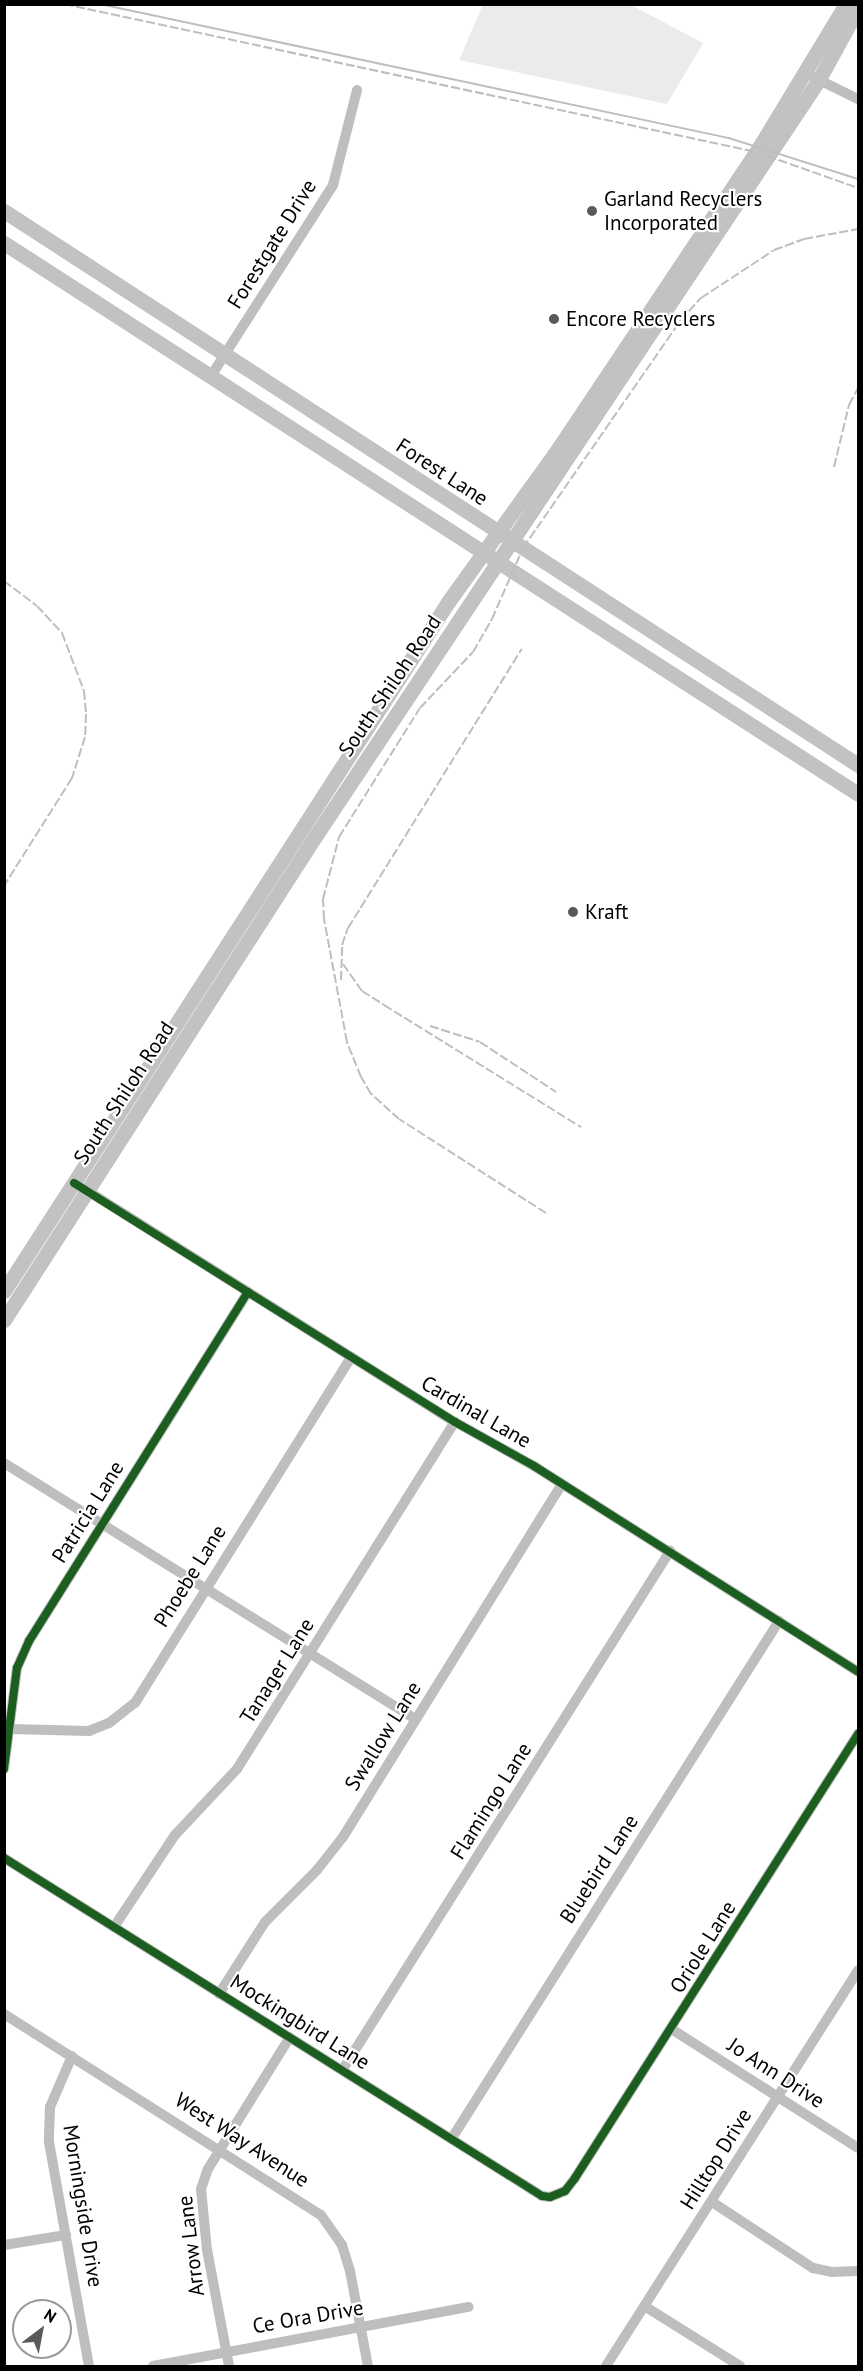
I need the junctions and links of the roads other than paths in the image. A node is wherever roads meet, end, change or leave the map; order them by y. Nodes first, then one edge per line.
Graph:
1 (846, 4) edge
2 (858, 8) edge
3 (812, 77) junction
4 (357, 90) dead end
5 (858, 99) edge
6 (4, 211) edge
7 (4, 243) edge
8 (116, 285) junction
9 (104, 305) junction
10 (224, 355) junction
11 (211, 376) junction
12 (496, 533) junction
13 (513, 542) junction
14 (482, 553) junction
15 (497, 562) junction
16 (858, 765) edge
17 (858, 794) edge
18 (80, 1187) junction
19 (4, 1291) edge
20 (248, 1292) junction
21 (4, 1320) edge
22 (351, 1357) junction
23 (455, 1422) junction
24 (4, 1463) edge
25 (562, 1484) junction
26 (102, 1523) junction
27 (670, 1551) junction
28 (206, 1588) junction
29 (779, 1621) junction
30 (310, 1654) junction
31 (858, 1672) edge
32 (416, 1719) junction
33 (10, 1729) junction
34 (858, 1734) edge
35 (4, 1769) edge
36 (4, 1858) edge
37 (114, 1926) junction
38 (858, 1971) edge
39 (219, 1994) junction
40 (4, 2014) edge
41 (673, 2030) junction
42 (290, 2037) junction
43 (72, 2056) junction
44 (343, 2069) junction
45 (778, 2098) junction
46 (452, 2138) junction
47 (858, 2148) edge
48 (220, 2149) junction
49 (575, 2178) joint
50 (712, 2202) junction
51 (66, 2235) junction
52 (4, 2245) edge
53 (858, 2271) edge
54 (469, 2307) dead end
55 (646, 2307) junction
56 (361, 2327) junction
57 (226, 2352) junction
58 (89, 2367) edge
59 (153, 2367) edge
60 (229, 2367) edge
61 (368, 2367) edge
62 (606, 2367) edge
63 (740, 2367) edge

1 - 3 main road
2 - 3 main road
3 - 5 street
3 - 12 main road, South Shiloh Road
3 - 13 main road, South Shiloh Road
4 - 10 street, Forestgate Drive
6 - 8 main road, Forest Lane
7 - 9 main road
8 - 9 main road
8 - 10 main road, Forest Lane
9 - 11 main road
10 - 11 street, Forestgate Drive
10 - 12 main road, Forest Lane
11 - 14 main road
12 - 13 main road, Forest Lane
12 - 14 main road, South Shiloh Road
13 - 15 main road, South Shiloh Road
13 - 16 main road, Forest Lane
14 - 15 main road
14 - 18 main road, South Shiloh Road
15 - 17 main road
15 - 18 main road, South Shiloh Road
18 - 19 main road, South Shiloh Road
18 - 20 street, Cardinal Lane
18 - 21 main road, South Shiloh Road
20 - 22 street, Cardinal Lane
20 - 26 street, Patricia Lane
22 - 23 street, Cardinal Lane
22 - 28 street, Phoebe Lane
23 - 25 street, Cardinal Lane
23 - 30 street, Tanager Lane
24 - 26 street
25 - 27 street, Cardinal Lane
25 - 32 street, Swallow Lane
26 - 28 street
26 - 33 street, Patricia Lane
27 - 29 street, Cardinal Lane
27 - 44 street, Flamingo Lane
28 - 30 street
28 - 33 street, Phoebe Lane
29 - 31 street, Cardinal Lane
29 - 46 street, Bluebird Lane
30 - 32 street
30 - 37 street, Tanager Lane
32 - 39 street, Swallow Lane
33 - 35 street, Patricia Lane
34 - 41 street, Oriole Lane
36 - 37 street, Mockingbird Lane
37 - 39 street, Mockingbird Lane
38 - 45 street, Hilltop Drive
39 - 42 street, Mockingbird Lane
40 - 43 street, West Way Avenue
41 - 45 street, Jo Ann Drive
41 - 49 street, Oriole Lane
42 - 44 street, Mockingbird Lane
42 - 48 street, Arrow Lane
43 - 48 street, West Way Avenue
43 - 51 street, Morningside Drive
44 - 46 street, Mockingbird Lane
45 - 47 street, Jo Ann Drive
45 - 50 street, Hilltop Drive
46 - 49 street, Mockingbird Lane
48 - 56 street, West Way Avenue
48 - 57 street, Arrow Lane
50 - 53 street
50 - 55 street, Hilltop Drive
51 - 52 street
51 - 58 street, Morningside Drive
54 - 56 street, Ce Ora Drive
55 - 62 street, Hilltop Drive
55 - 63 street
56 - 57 street, Ce Ora Drive
56 - 61 street, West Way Avenue
57 - 59 street, Ce Ora Drive
57 - 60 street, Arrow Lane

